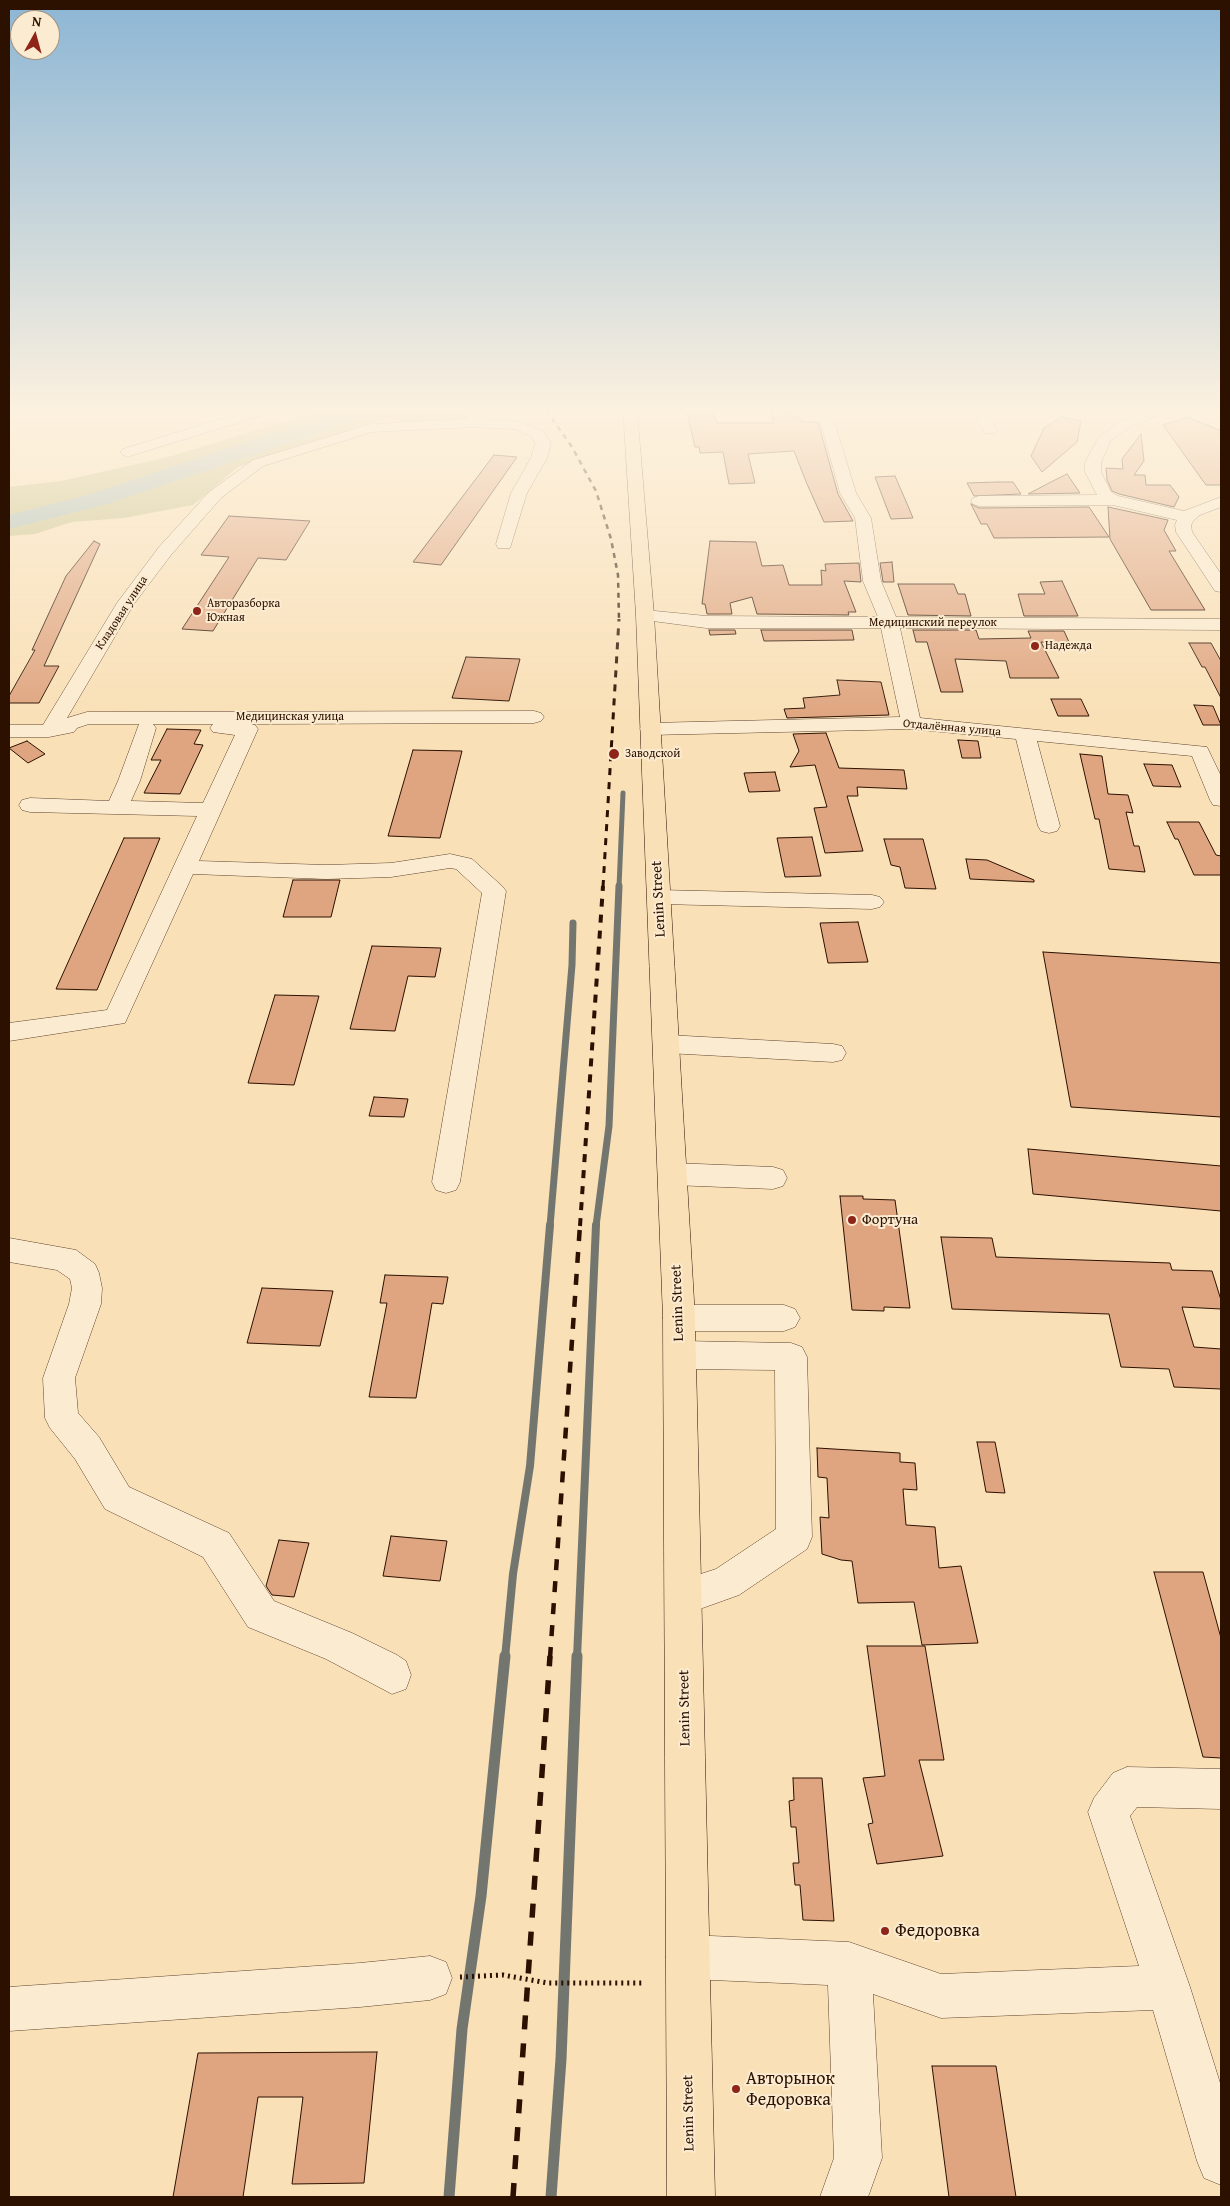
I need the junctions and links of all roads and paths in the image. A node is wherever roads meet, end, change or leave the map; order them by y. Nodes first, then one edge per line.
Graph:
1 (199, 513) edge
2 (513, 513) edge
3 (638, 513) edge
4 (859, 513) edge
5 (1169, 513) edge
6 (1194, 513) edge
7 (1187, 517) junction
8 (504, 544) dead end
9 (1221, 587) edge
10 (645, 615) junction
11 (889, 622) junction
12 (1221, 624) edge
13 (534, 717) dead end
14 (911, 723) junction
15 (146, 728) junction
16 (650, 730) junction
17 (9, 731) edge
18 (49, 731) junction
19 (1025, 734) junction
20 (1221, 800) edge
21 (30, 805) dead end
22 (117, 807) junction
23 (212, 810) junction
24 (1049, 826) dead end
25 (186, 867) junction
26 (659, 897) junction
27 (872, 902) dead end
28 (9, 1032) edge
29 (667, 1044) junction
30 (833, 1053) dead end
31 (673, 1174) junction
32 (773, 1178) dead end
33 (446, 1182) dead end
34 (9, 1250) edge
35 (679, 1318) junction
36 (784, 1318) dead end
37 (680, 1355) junction
38 (683, 1597) junction
39 (392, 1675) dead end
40 (1221, 1789) edge
41 (688, 1958) junction
42 (849, 1964) junction
43 (430, 1978) joint
44 (642, 1983) dead end
45 (1168, 1986) junction
46 (9, 2009) edge
47 (1221, 2162) edge
48 (690, 2197) edge
49 (844, 2197) edge

1 - 18 street, Кладовая улица
2 - 8 street, Кладовая улица
3 - 10 main road, Lenin Street
4 - 11 street
5 - 7 street
6 - 7 street
7 - 9 street
10 - 11 street, Медицинский переулок
10 - 16 main road, Lenin Street
11 - 12 street, Медицинский переулок
11 - 14 street
13 - 18 street, Медицинская улица
14 - 16 street, Отдалённая улица
14 - 19 street, Отдалённая улица
15 - 18 street
15 - 22 street
15 - 23 street
16 - 26 main road, Lenin Street
17 - 18 street
19 - 20 street, Отдалённая улица
19 - 24 street
21 - 22 street
22 - 23 street
23 - 25 street
25 - 28 street
25 - 33 street
26 - 27 street
26 - 29 main road, Lenin Street
29 - 30 street
29 - 31 main road, Lenin Street
31 - 32 street
31 - 35 main road, Lenin Street
34 - 39 street
35 - 36 street
35 - 37 main road, Lenin Street
37 - 38 main road, Lenin Street
37 - 38 street
38 - 41 main road, Lenin Street
40 - 45 street
41 - 42 street
41 - 48 main road, Lenin Street
42 - 45 street
42 - 49 street
43 - 44 path
43 - 46 street
45 - 47 street

